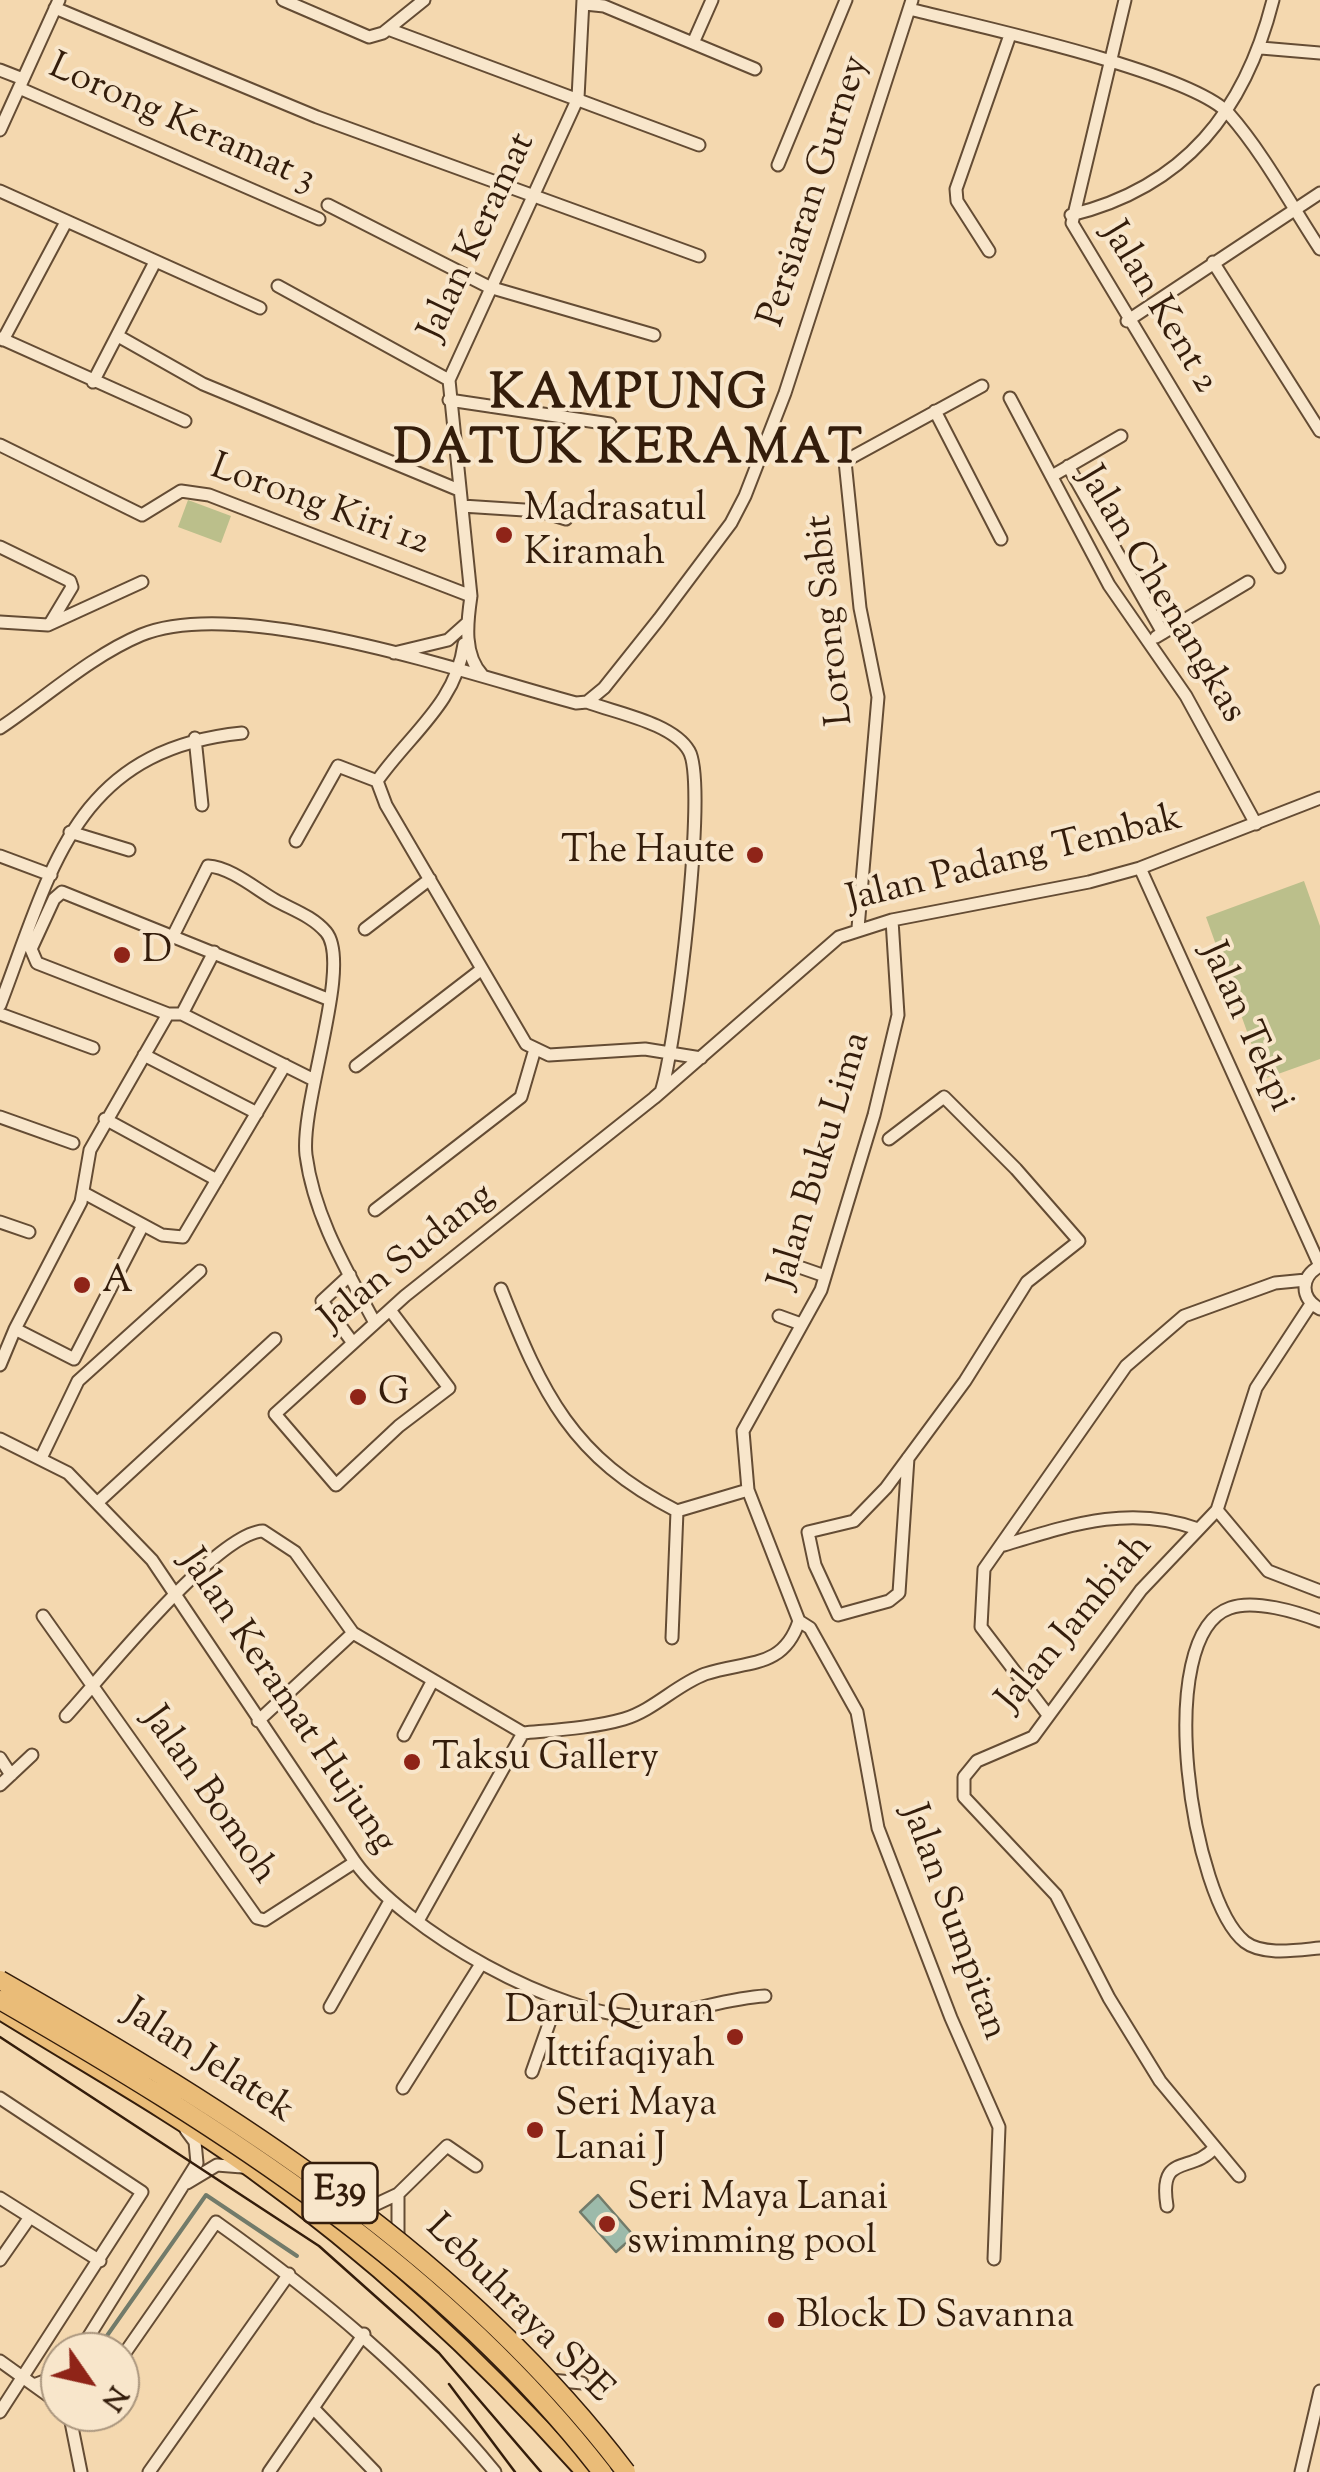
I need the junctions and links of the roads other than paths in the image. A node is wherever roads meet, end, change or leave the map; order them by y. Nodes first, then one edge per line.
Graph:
1 (283, 0) edge
2 (424, 0) edge
3 (712, 0) edge
4 (846, 0) edge
5 (1125, 0) edge
6 (1273, 0) edge
7 (584, 2) edge
8 (57, 4) edge
9 (910, 4) edge
10 (388, 29) junction
11 (1010, 35) junction
12 (693, 43) junction
13 (1261, 48) junction
14 (1320, 53) edge
15 (1110, 61) junction
16 (755, 69) dead end
17 (0, 70) edge
18 (21, 84) junction
19 (578, 98) junction
20 (1228, 111) junction
21 (0, 130) edge
22 (699, 145) dead end
23 (778, 165) dead end
24 (0, 191) edge
25 (1320, 193) edge
26 (532, 194) junction
27 (328, 204) dead end
28 (1294, 210) junction
29 (1071, 215) junction
30 (319, 219) dead end
31 (66, 222) junction
32 (1320, 249) edge
33 (989, 251) dead end
34 (699, 256) dead end
35 (156, 262) junction
36 (1213, 262) junction
37 (278, 286) dead end
38 (490, 287) junction
39 (260, 308) dead end
40 (1127, 320) junction
41 (118, 336) junction
42 (654, 336) dead end
43 (2, 339) edge
44 (449, 380) junction
45 (94, 382) junction
46 (982, 386) dead end
47 (1010, 398) dead end
48 (449, 400) junction
49 (934, 410) junction
50 (185, 421) dead end
51 (610, 424) dead end
52 (1320, 431) edge
53 (1121, 436) dead end
54 (0, 446) edge
55 (1068, 466) junction
56 (1052, 476) junction
57 (459, 490) junction
58 (462, 506) junction
59 (566, 519) dead end
60 (1002, 539) dead end
61 (0, 547) edge
62 (1279, 567) dead end
63 (142, 582) dead end
64 (1248, 582) dead end
65 (471, 596) junction
66 (0, 622) edge
67 (467, 623) junction
68 (48, 625) junction
69 (1163, 633) junction
70 (1148, 641) junction
71 (390, 654) junction
72 (460, 672) junction
73 (486, 679) junction
74 (587, 702) junction
75 (0, 728) edge
76 (242, 733) dead end
77 (195, 738) junction
78 (377, 781) junction
79 (1320, 798) edge
80 (202, 805) dead end
81 (1256, 824) junction
82 (70, 832) junction
83 (296, 840) dead end
84 (129, 850) dead end
85 (0, 856) edge
86 (1140, 868) junction
87 (51, 875) junction
88 (430, 879) junction
89 (892, 920) junction
90 (858, 928) junction
91 (365, 929) dead end
92 (173, 936) junction
93 (214, 952) junction
94 (482, 969) junction
95 (330, 1000) junction
96 (0, 1005) edge
97 (0, 1014) edge
98 (168, 1014) junction
99 (182, 1014) junction
100 (92, 1048) dead end
101 (535, 1049) junction
102 (670, 1053) junction
103 (144, 1055) junction
104 (701, 1058) junction
105 (285, 1064) junction
106 (356, 1066) dead end
107 (312, 1079) junction
108 (661, 1092) junction
109 (256, 1113) junction
110 (0, 1118) edge
111 (106, 1119) junction
112 (888, 1139) dead end
113 (73, 1143) dead end
114 (218, 1180) junction
115 (84, 1193) junction
116 (374, 1210) dead end
117 (0, 1222) edge
118 (144, 1225) junction
119 (29, 1232) dead end
120 (1320, 1266) edge
121 (802, 1268) dead end
122 (200, 1271) dead end
123 (350, 1275) junction
124 (824, 1276) junction
125 (1306, 1280) junction
126 (501, 1290) dead end
127 (1316, 1306) edge
128 (390, 1310) junction
129 (780, 1316) dead end
130 (376, 1323) junction
131 (802, 1324) junction
132 (15, 1329) junction
133 (276, 1339) dead end
134 (353, 1343) junction
135 (0, 1365) edge
136 (0, 1439) edge
137 (42, 1456) junction
138 (908, 1458) junction
139 (748, 1490) junction
140 (98, 1502) junction
141 (1218, 1510) junction
142 (677, 1511) junction
143 (1198, 1529) junction
144 (1004, 1545) junction
145 (177, 1592) junction
146 (1320, 1592) edge
147 (43, 1616) dead end
148 (799, 1621) junction
149 (1320, 1621) edge
150 (353, 1634) junction
151 (672, 1638) dead end
152 (432, 1680) junction
153 (93, 1687) junction
154 (66, 1716) dead end
155 (1048, 1716) junction
156 (258, 1720) junction
157 (523, 1733) junction
158 (404, 1735) dead end
159 (32, 1755) dead end
160 (0, 1758) edge
161 (11, 1774) junction
162 (0, 1784) edge
163 (354, 1862) junction
164 (390, 1901) junction
165 (419, 1919) junction
166 (1317, 1949) edge
167 (481, 1964) junction
168 (0, 1978) edge
169 (765, 1996) dead end
170 (0, 2000) edge
171 (557, 2001) junction
172 (330, 2007) dead end
173 (0, 2012) edge
174 (532, 2072) dead end
175 (403, 2088) dead end
176 (0, 2098) edge
177 (208, 2099) junction
178 (168, 2115) junction
179 (210, 2141) junction
180 (1214, 2147) junction
181 (476, 2166) dead end
182 (255, 2173) junction
183 (1239, 2176) dead end
184 (187, 2183) junction
185 (401, 2191) junction
186 (0, 2198) edge
187 (1167, 2206) dead end
188 (366, 2209) junction
189 (30, 2217) junction
190 (398, 2236) junction
191 (994, 2259) dead end
192 (0, 2260) edge
193 (100, 2262) junction
194 (289, 2274) junction
195 (87, 2332) edge
196 (139, 2332) edge
197 (364, 2334) junction
198 (0, 2361) edge
199 (543, 2377) junction
200 (40, 2382) edge
201 (33, 2384) junction
202 (40, 2389) edge
203 (1320, 2391) edge
204 (571, 2406) junction
205 (313, 2408) junction
206 (0, 2412) edge
207 (73, 2432) edge
208 (74, 2440) junction
209 (489, 2469) edge
210 (1305, 2471) edge
211 (81, 2472) edge
212 (150, 2472) edge
213 (269, 2472) edge
214 (375, 2472) edge
215 (583, 2472) edge
216 (602, 2472) edge
217 (625, 2472) edge

1 - 10 street
2 - 10 street
3 - 12 street
4 - 23 street
5 - 15 street, Jalan Kent 2
6 - 13 street
7 - 12 street
7 - 19 street, Jalan Keramat
8 - 18 street
8 - 26 street
9 - 11 street
9 - 74 street, Persiaran Gurney
10 - 19 street
11 - 15 street
11 - 33 street
12 - 16 street
13 - 14 street
13 - 20 street
15 - 20 street
15 - 29 street, Jalan Kent 2
17 - 18 street, Lorong Keramat 3
18 - 21 street
18 - 30 street, Lorong Keramat 3
19 - 22 street
19 - 26 street, Jalan Keramat
20 - 28 street
20 - 29 street
24 - 31 street
25 - 28 street
26 - 34 street
26 - 38 street, Jalan Keramat
27 - 38 street
28 - 32 street
28 - 36 street
29 - 40 street, Jalan Kent 2
31 - 35 street
31 - 43 street
35 - 39 street
35 - 41 street
36 - 40 street
36 - 52 street
37 - 44 street
38 - 42 street
38 - 44 street, Jalan Keramat
40 - 62 street, Jalan Kent 2
41 - 45 street
41 - 57 street
43 - 45 street
44 - 48 street, Jalan Keramat
45 - 50 street
46 - 49 street, Lorong Sabit
47 - 56 street, Jalan Chenangkas
48 - 51 street
48 - 57 street, Jalan Keramat
49 - 60 street
49 - 90 street, Lorong Sabit
53 - 55 street
54 - 65 street, Lorong Kiri 12
55 - 56 street
55 - 69 street
56 - 70 street, Jalan Chenangkas
57 - 58 street, Jalan Keramat
58 - 59 street
58 - 65 street, Jalan Keramat
61 - 68 street
63 - 68 street
64 - 69 street
65 - 67 street, Jalan Keramat
66 - 68 street
67 - 71 street
67 - 72 street
67 - 73 street, Jalan Keramat
69 - 70 street
70 - 81 street, Jalan Chenangkas
71 - 72 street
71 - 75 street
72 - 73 street
72 - 78 street
73 - 74 street
74 - 102 street
76 - 77 street
77 - 80 street
77 - 82 street
78 - 83 street
78 - 88 street
79 - 81 street, Jalan Padang Tembak
81 - 86 street, Jalan Padang Tembak
82 - 84 street
82 - 87 street
85 - 87 street
86 - 89 street, Jalan Padang Tembak
86 - 120 street, Jalan Tekpi
87 - 96 street
88 - 91 street
88 - 94 street
89 - 90 street, Jalan Padang Tembak
89 - 124 street, Jalan Buku Lima
90 - 104 street, Jalan Padang Tembak
92 - 93 street
92 - 95 street
92 - 98 street
93 - 95 street
93 - 99 street
94 - 101 street
94 - 106 street
95 - 107 street
97 - 100 street
98 - 99 street
98 - 103 street
99 - 105 street
101 - 102 street
101 - 116 street
102 - 104 street
102 - 108 street
103 - 109 street
103 - 111 street
104 - 108 street, Jalan Sudang
105 - 107 street
105 - 109 street
107 - 123 street
108 - 128 street, Jalan Sudang
109 - 114 street
110 - 113 street
111 - 114 street
111 - 115 street
112 - 138 street
114 - 118 street
115 - 118 street
115 - 132 street
117 - 119 street
118 - 132 street
120 - 125 street
121 - 124 street
122 - 137 street
123 - 130 street
123 - 134 street
124 - 131 street, Jalan Buku Lima
125 - 127 street
125 - 144 street
126 - 142 street
127 - 141 street, Jalan Jambiah
128 - 130 street, Jalan Sudang
128 - 134 street, Jalan Sudang
129 - 131 street
130 - 134 street, Jalan Sudang
131 - 139 street, Jalan Buku Lima
132 - 135 street
133 - 140 street
136 - 137 street, Jalan Keramat Hujung
137 - 140 street, Jalan Keramat Hujung
138 - 138 street
139 - 142 street
139 - 148 street, Jalan Buku Lima
140 - 145 street, Jalan Keramat Hujung
141 - 143 street, Jalan Jambiah
141 - 146 street
142 - 151 street
143 - 144 street
143 - 155 street, Jalan Jambiah
144 - 155 street
145 - 150 street
145 - 153 street
145 - 156 street, Jalan Keramat Hujung
147 - 153 street, Jalan Bomoh
148 - 157 street
148 - 191 street, Jalan Sumpitan
149 - 166 street
150 - 152 street
150 - 156 street
152 - 157 street
152 - 158 street
153 - 154 street
153 - 163 street, Jalan Bomoh
155 - 180 street, Jalan Jambiah
156 - 163 street, Jalan Keramat Hujung
157 - 165 street
159 - 161 street
160 - 161 street
161 - 162 street
163 - 164 street, Jalan Keramat Hujung
164 - 165 street, Jalan Keramat Hujung
164 - 172 street
165 - 167 street, Jalan Keramat Hujung
167 - 171 street, Jalan Keramat Hujung
167 - 175 street
168 - 177 main road, Jalan Jelatek
168 - 217 highway, Lebuhraya SPE / E39, bridge
169 - 171 street, Jalan Keramat Hujung
170 - 216 highway, Lebuhraya SPE / E39, bridge
171 - 174 street
173 - 178 main road, Jalan Jelatek
176 - 193 street
177 - 179 main road
177 - 188 main road, Jalan Jelatek
178 - 179 main road, Jalan Jelatek
178 - 184 street
179 - 182 main road, Jalan Jelatek
180 - 183 street
180 - 187 street
181 - 185 street
182 - 184 street
182 - 215 main road, Jalan Jelatek
184 - 195 street
185 - 188 street
185 - 190 street
186 - 189 street
188 - 190 main road, Jalan Jelatek
189 - 192 street
189 - 193 street
190 - 199 main road, Jalan Jelatek
193 - 201 street
194 - 196 street
194 - 197 street
194 - 212 street
197 - 205 street
197 - 209 street
198 - 201 street
199 - 204 main road, Jalan Jelatek
199 - 204 street
200 - 201 street
201 - 202 street
201 - 206 street
201 - 208 street
203 - 210 street
204 - 217 main road, Jalan Jelatek
205 - 213 street
205 - 214 street
207 - 208 street
208 - 211 street

